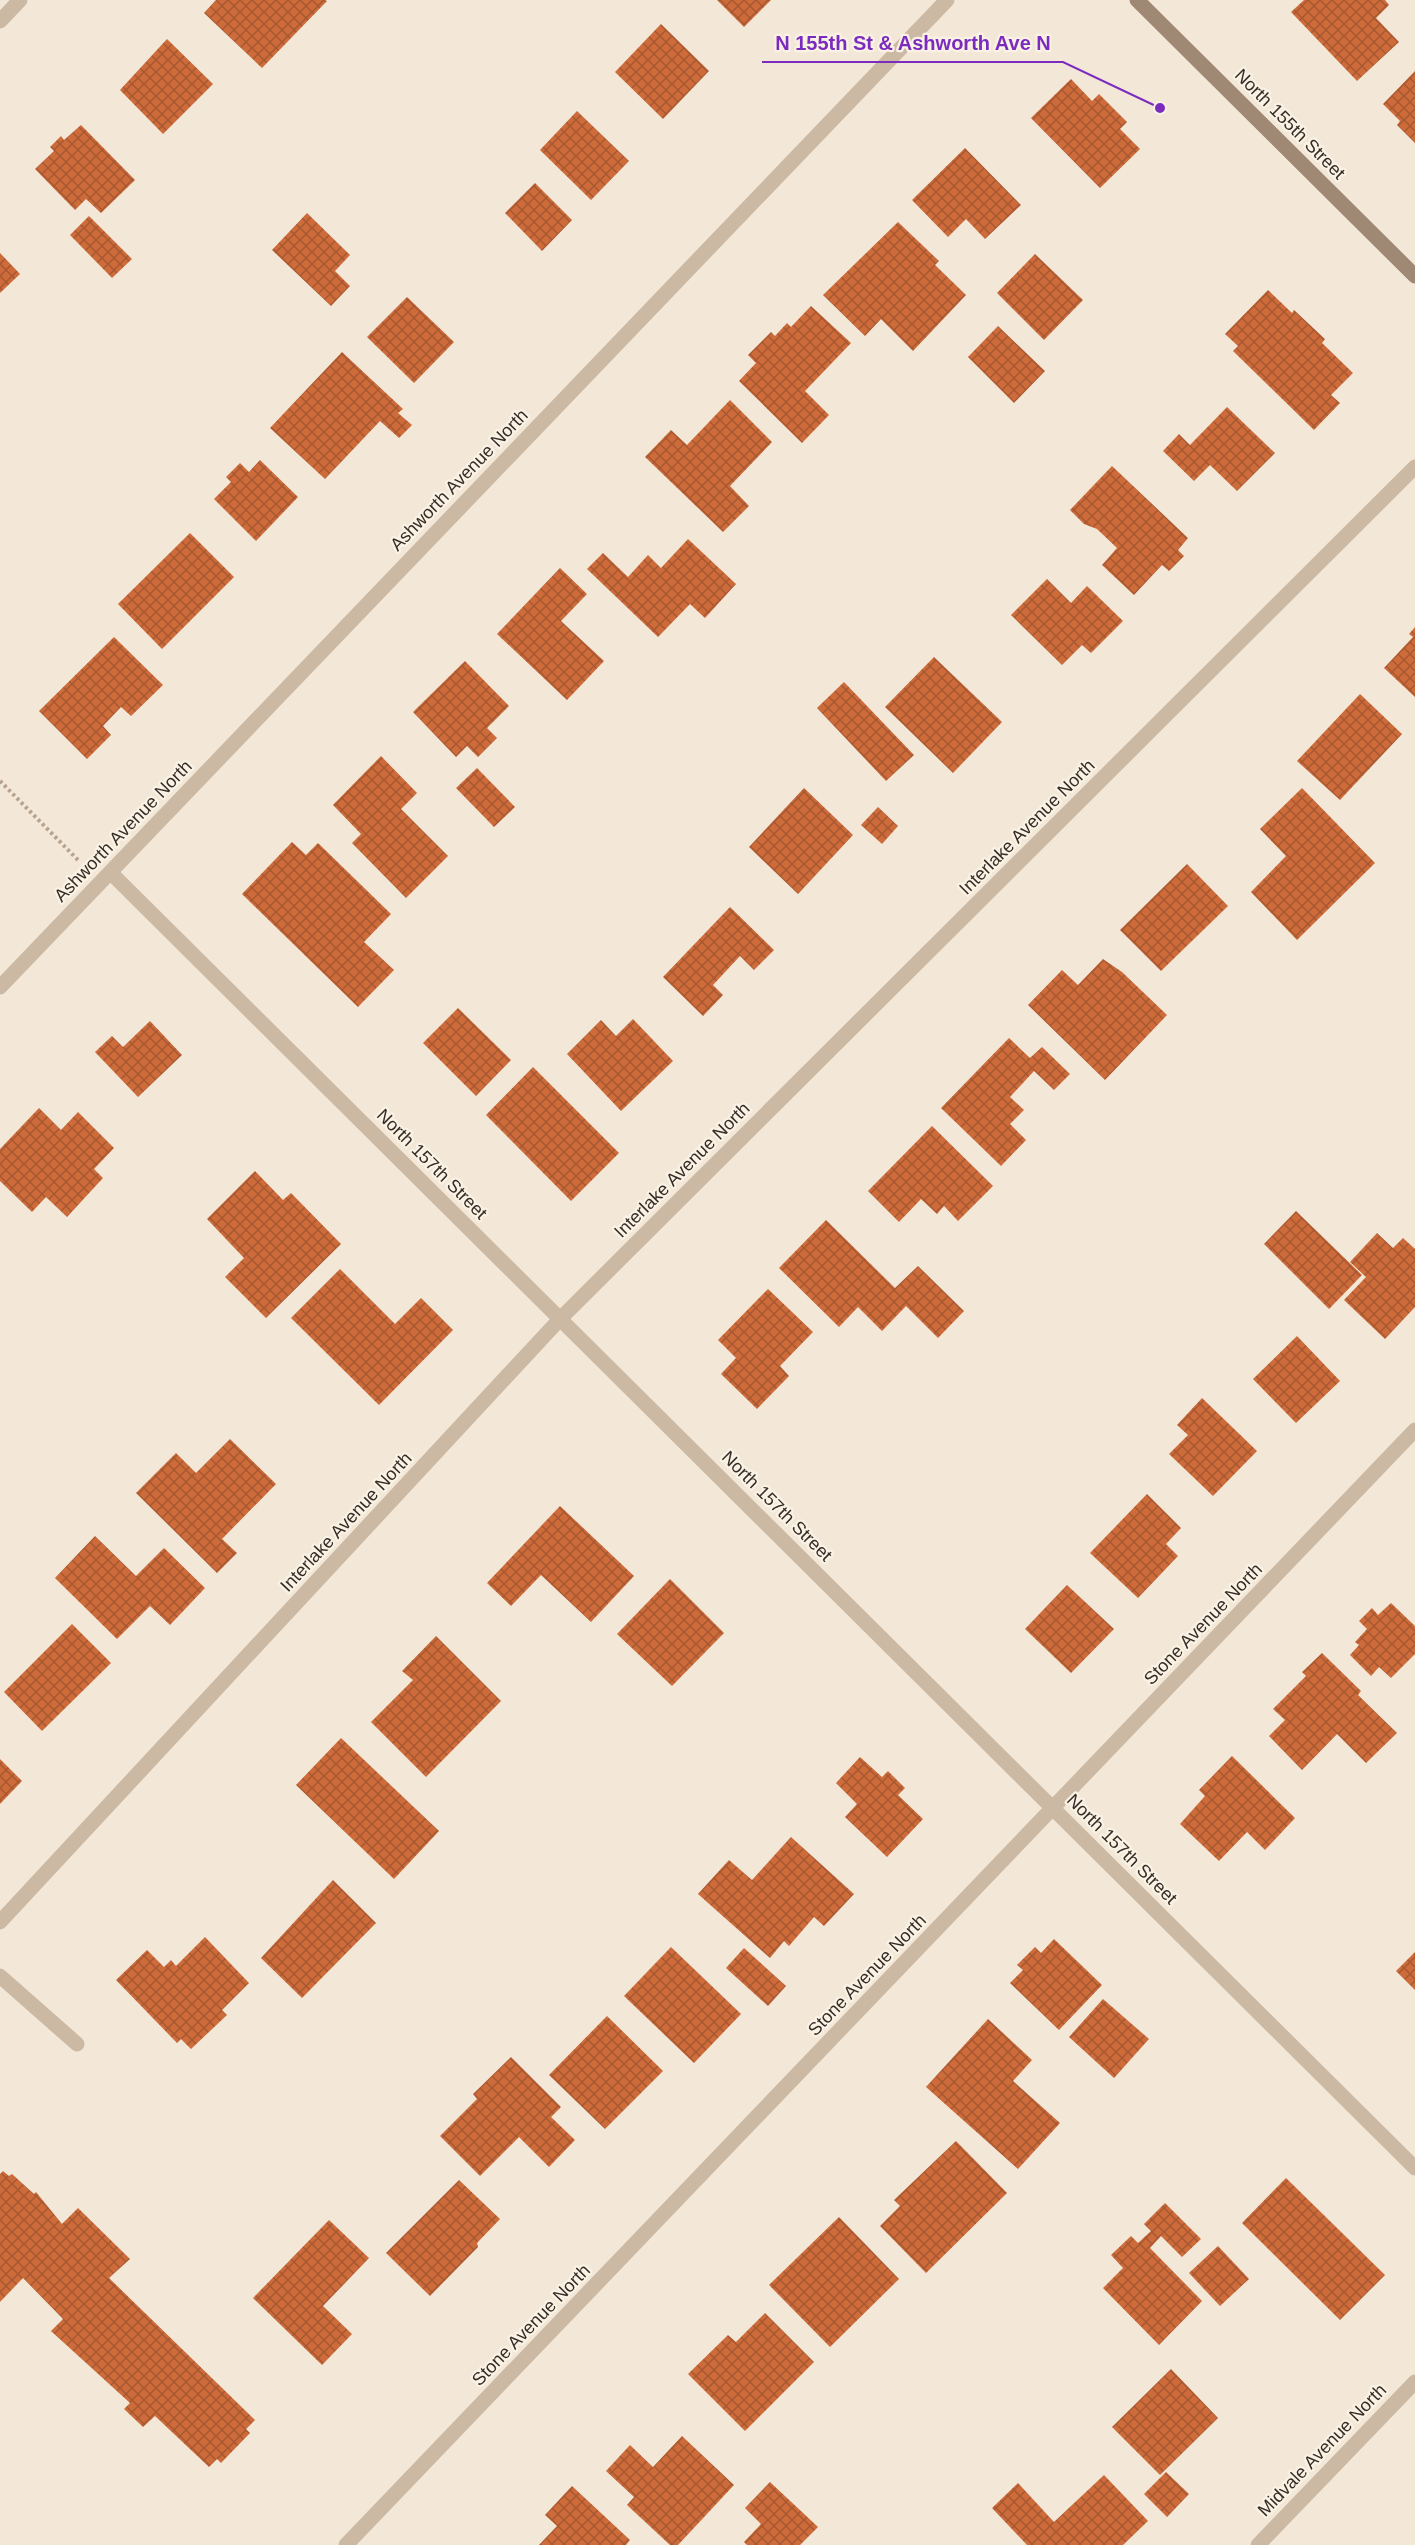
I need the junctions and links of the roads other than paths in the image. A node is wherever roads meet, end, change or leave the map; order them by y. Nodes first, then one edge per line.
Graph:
1 (20, 0) edge
2 (946, 0) edge
3 (1137, 0) edge
4 (0, 21) edge
5 (1415, 276) edge
6 (1415, 467) edge
7 (106, 878) junction
8 (0, 987) edge
9 (560, 1319) junction
10 (1415, 1430) edge
11 (1054, 1809) junction
12 (0, 1922) edge
13 (0, 1976) edge
14 (77, 2044) dead end
15 (1415, 2168) edge
16 (1415, 2382) edge
17 (346, 2545) edge
18 (1258, 2545) edge

1 - 4 street
2 - 7 street, Ashworth Avenue North
3 - 5 street, North 155th Street
6 - 9 street, Interlake Avenue North
7 - 8 street, Ashworth Avenue North
7 - 9 street, North 157th Street
9 - 11 street, North 157th Street
9 - 12 street, Interlake Avenue North
10 - 11 street, Stone Avenue North
11 - 15 street, North 157th Street
11 - 17 street, Stone Avenue North
13 - 14 street
16 - 18 street, Midvale Avenue North

